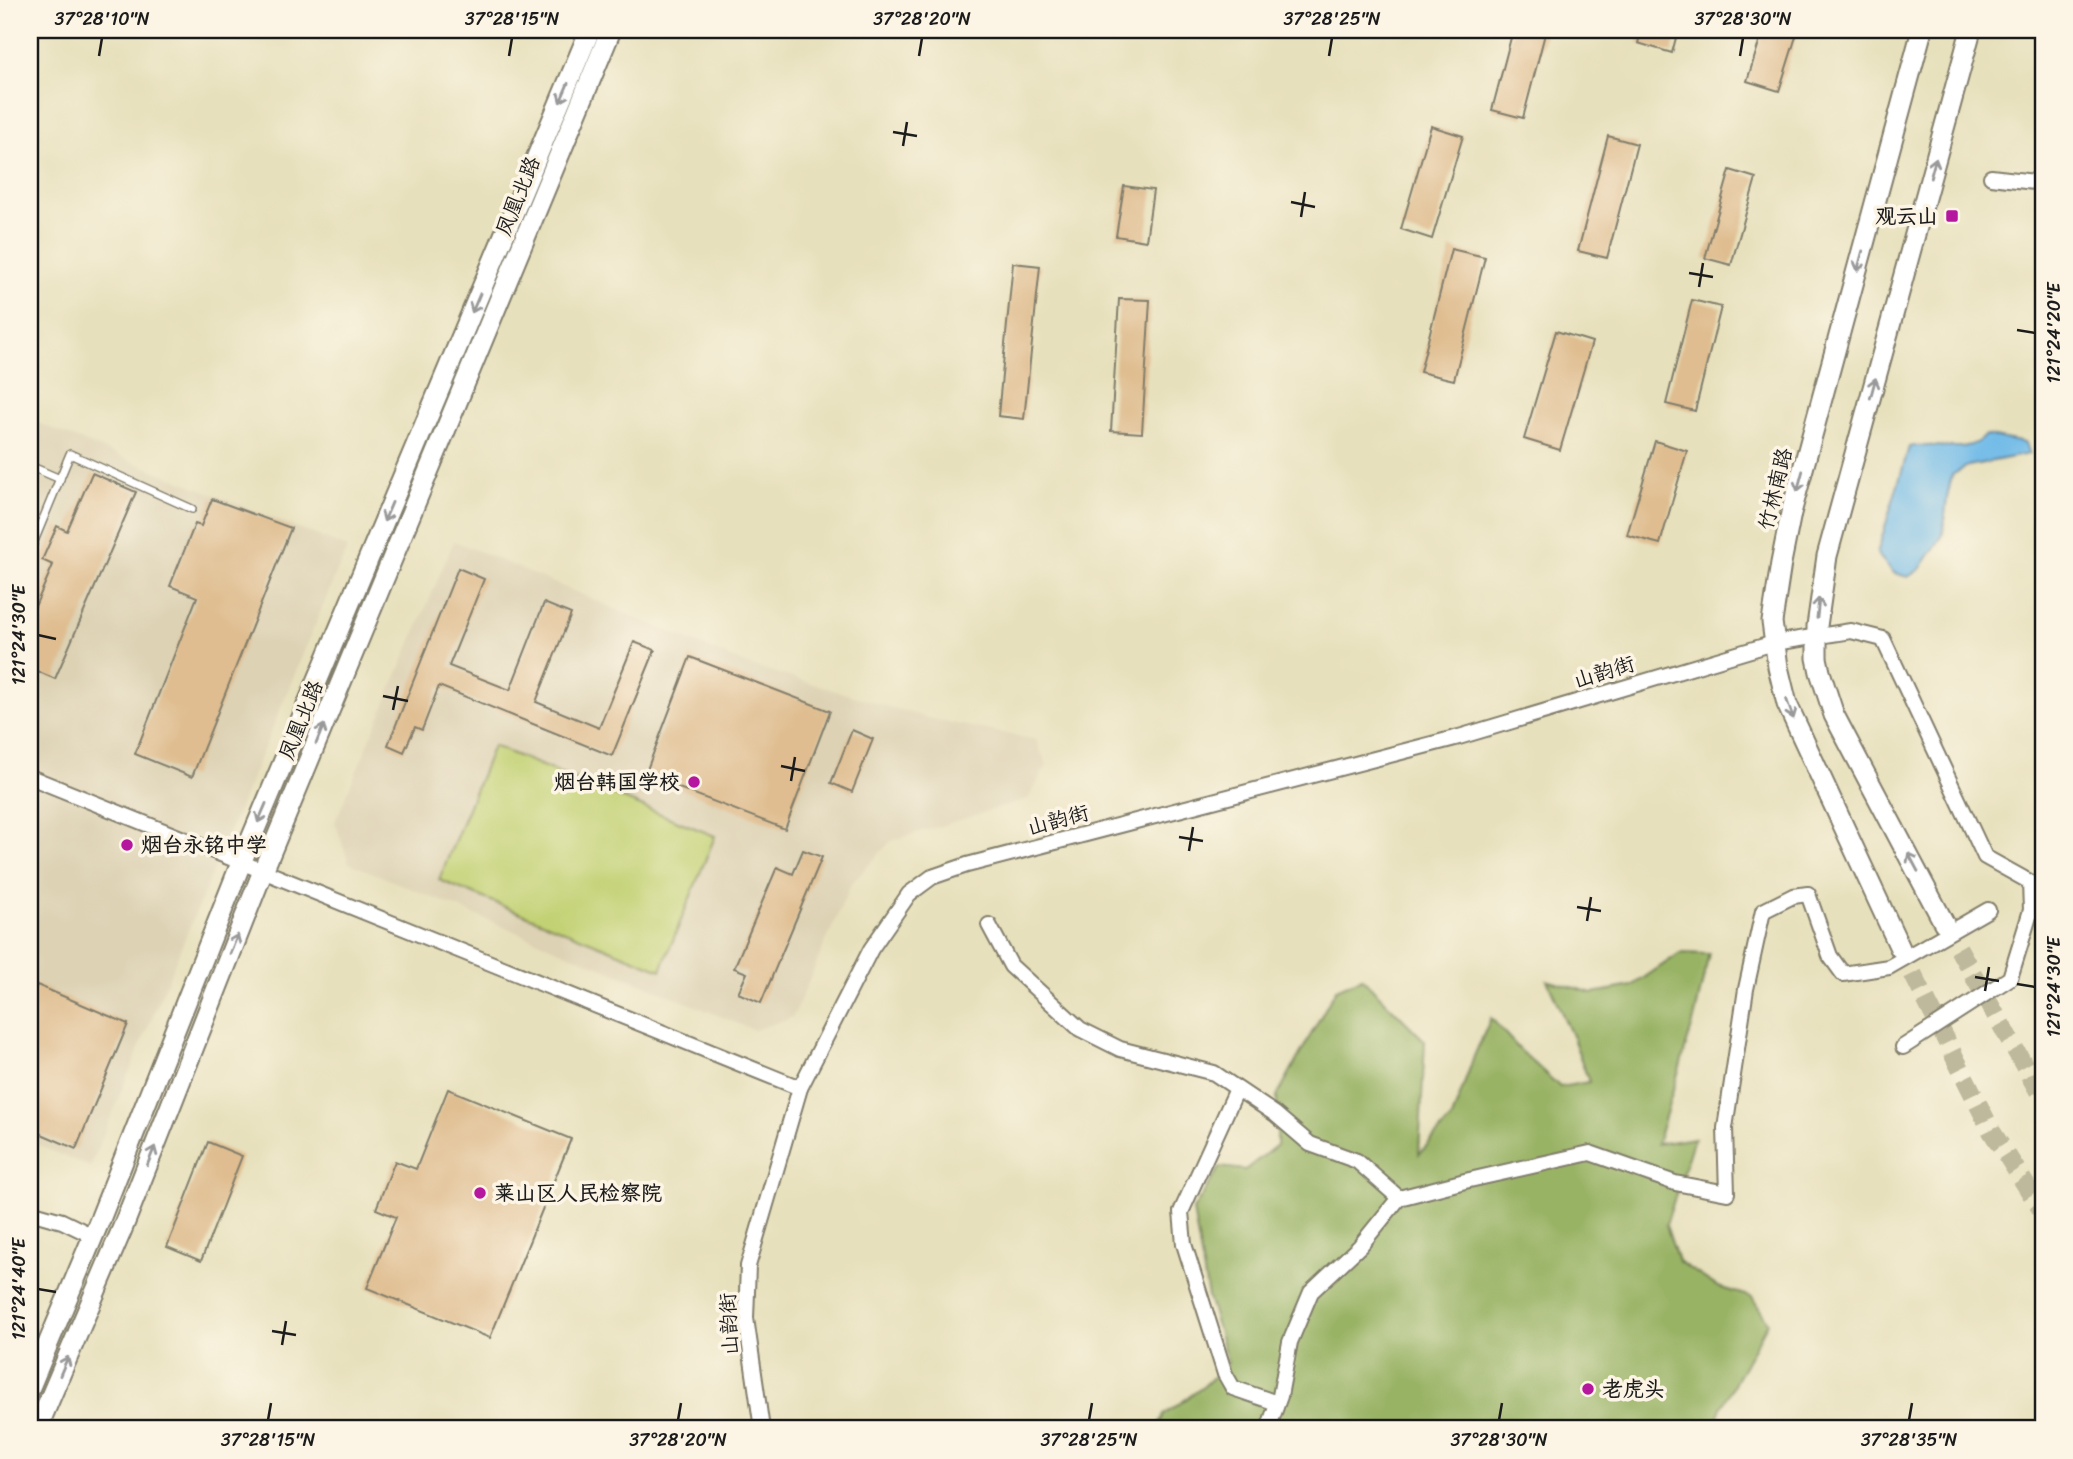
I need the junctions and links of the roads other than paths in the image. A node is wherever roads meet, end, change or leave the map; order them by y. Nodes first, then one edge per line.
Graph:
1 (590, 30) edge
2 (611, 30) edge
3 (1923, 30) edge
4 (1971, 30) edge
5 (1990, 177) dead end
6 (2043, 183) edge
7 (30, 466) edge
8 (60, 479) junction
9 (192, 509) dead end
10 (30, 551) edge
11 (1816, 636) junction
12 (1774, 643) junction
13 (30, 777) edge
14 (241, 863) junction
15 (263, 871) junction
16 (1988, 909) dead end
17 (1944, 923) tunnel mouth
18 (989, 925) dead end
19 (1900, 948) tunnel mouth
20 (1903, 1047) dead end
21 (800, 1088) junction
22 (1237, 1089) junction
23 (1399, 1198) junction
24 (30, 1212) edge
25 (93, 1236) junction
26 (30, 1387) edge
27 (1277, 1403) junction
28 (37, 1429) edge
29 (762, 1429) edge
30 (1268, 1429) edge

1 -> 14 street, 凤凰北路
15 -> 2 street, 凤凰北路
3 -> 12 street, 竹林南路
11 -> 4 street
5 - 6 street
7 - 8 lane
8 - 9 lane
8 - 10 lane
11 - 12 street, 山韵街
17 -> 11 street
11 - 20 street, 山韵街
12 -> 19 street, 竹林南路
12 - 21 street, 山韵街
13 - 14 street
14 - 15 street
14 - 25 street, 凤凰北路
15 - 21 street
28 -> 15 street, 凤凰北路
16 - 23 street
18 - 22 street
21 - 29 street, 山韵街
22 - 23 street
22 - 27 street
23 - 27 street
24 - 25 street
25 - 26 street, 凤凰北路
27 - 30 street

